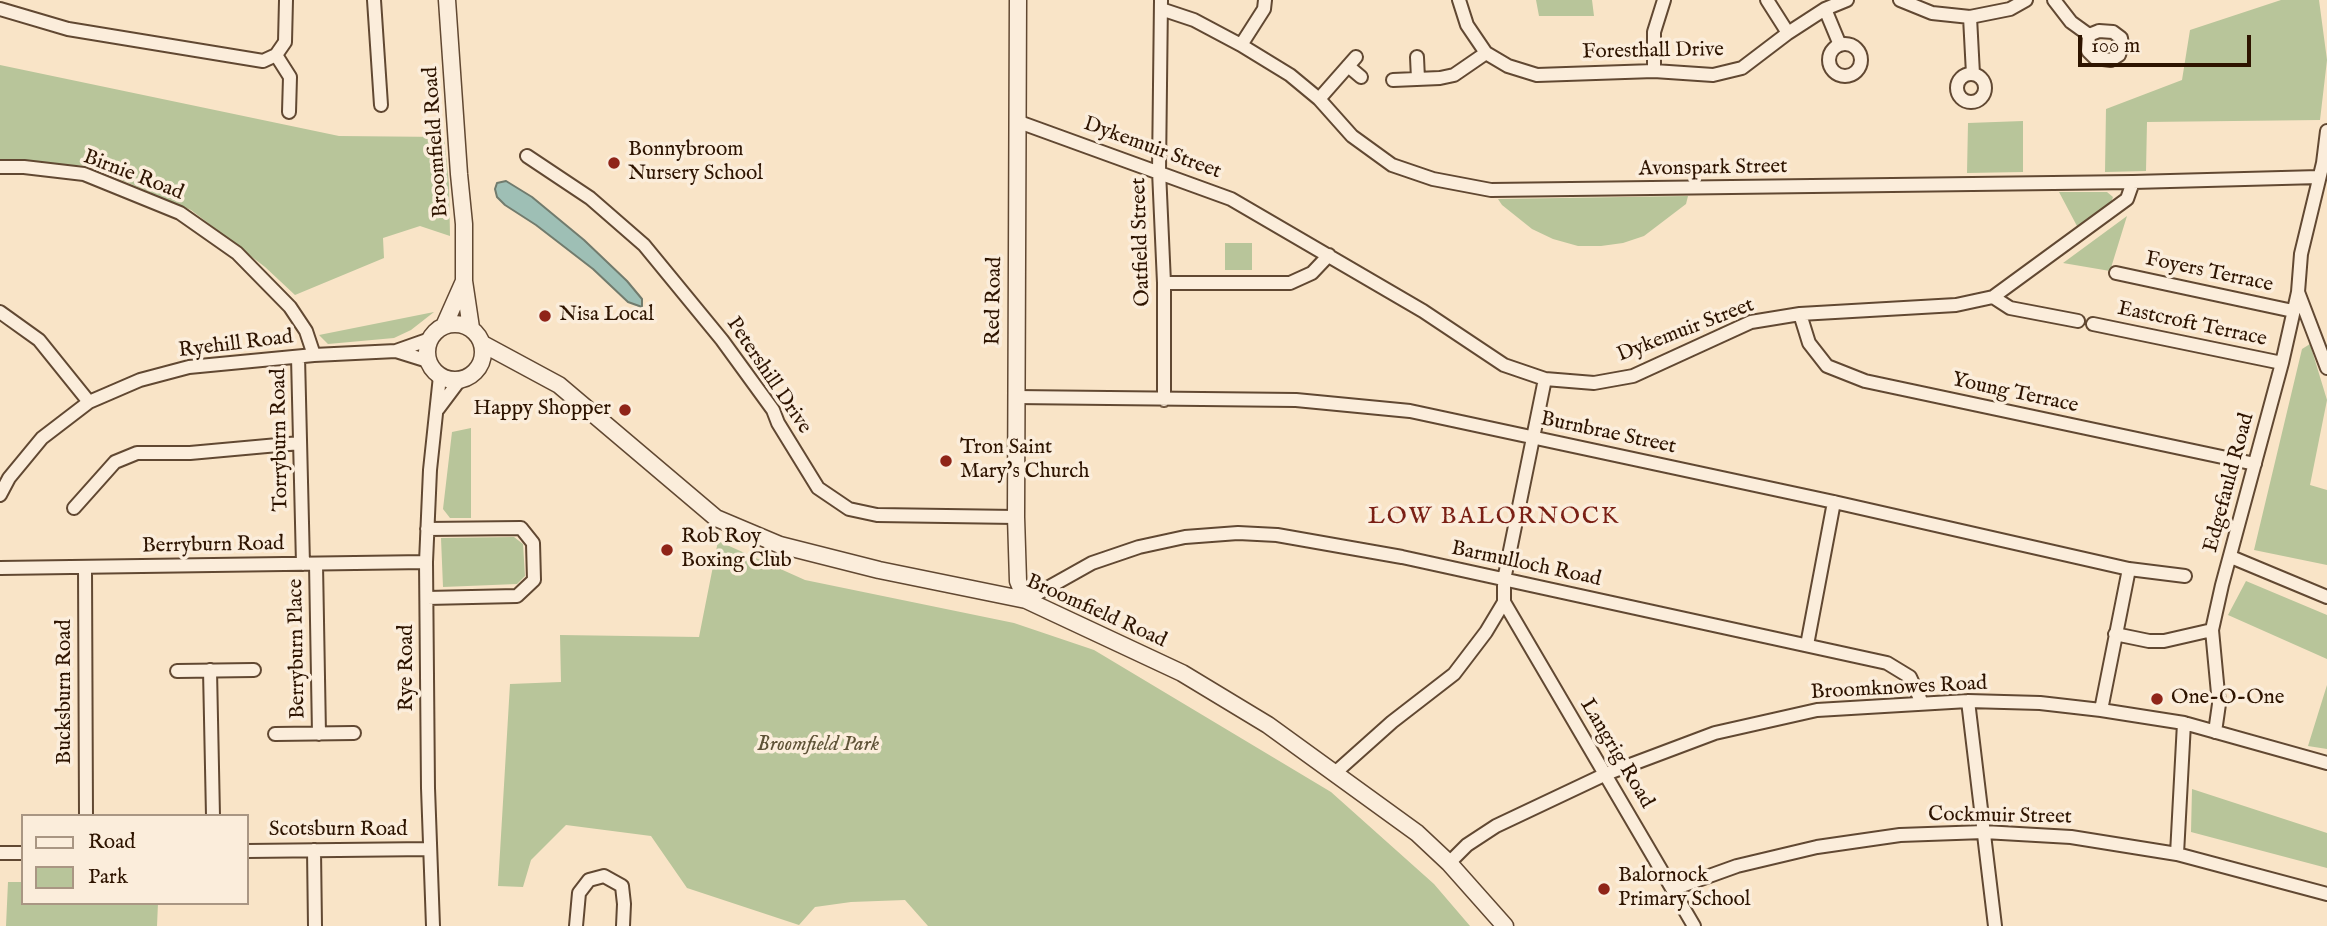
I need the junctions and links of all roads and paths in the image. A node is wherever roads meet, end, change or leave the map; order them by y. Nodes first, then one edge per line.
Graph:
1 (286, 0) edge
2 (374, 0) edge
3 (447, 0) edge
4 (1017, 0) edge
5 (1265, 0) edge
6 (1459, 0) edge
7 (1664, 0) edge
8 (1767, 0) edge
9 (1847, 0) edge
10 (1900, 0) edge
11 (2026, 0) edge
12 (2054, 0) edge
13 (1161, 5) edge
14 (0, 9) edge
15 (1825, 9) junction
16 (1970, 17) junction
17 (1788, 33) junction
18 (2089, 35) dead end
19 (1241, 45) junction
20 (1840, 45) dead end
21 (1486, 53) junction
22 (276, 55) junction
23 (1417, 57) dead end
24 (1654, 71) junction
25 (1973, 74) dead end
26 (1361, 77) dead end
27 (1418, 79) junction
28 (1393, 80) dead end
29 (1319, 99) junction
30 (382, 105) dead end
31 (289, 112) dead end
32 (1018, 122) junction
33 (2327, 131) edge
34 (527, 156) dead end
35 (0, 167) edge
36 (1159, 171) junction
37 (2319, 177) junction
38 (2133, 182) junction
39 (1329, 256) junction
40 (2116, 273) dead end
41 (464, 281) junction
42 (1164, 283) junction
43 (2298, 292) junction
44 (1993, 297) junction
45 (2293, 311) junction
46 (0, 312) edge
47 (1800, 314) junction
48 (2078, 321) dead end
49 (2093, 324) dead end
50 (444, 326) junction
51 (471, 328) junction
52 (430, 340) junction
53 (483, 344) junction
54 (396, 351) junction
55 (314, 355) junction
56 (298, 357) junction
57 (428, 360) junction
58 (519, 363) junction
59 (2282, 363) junction
60 (2327, 368) edge
61 (478, 369) junction
62 (440, 376) junction
63 (1545, 379) junction
64 (458, 381) junction
65 (1015, 397) junction
66 (1164, 400) junction
67 (89, 402) junction
68 (436, 411) junction
69 (1534, 438) junction
70 (300, 443) junction
71 (2255, 464) junction
72 (0, 495) edge
73 (1834, 502) junction
74 (74, 508) dead end
75 (1016, 517) junction
76 (427, 529) junction
77 (2231, 557) junction
78 (426, 562) junction
79 (309, 564) junction
80 (85, 567) junction
81 (0, 568) edge
82 (2129, 569) junction
83 (2185, 576) dead end
84 (1504, 580) junction
85 (2327, 597) edge
86 (427, 598) junction
87 (1026, 600) junction
88 (1504, 602) junction
89 (2212, 630) junction
90 (2115, 634) junction
91 (1807, 645) junction
92 (210, 670) junction
93 (254, 670) dead end
94 (177, 671) dead end
95 (1968, 701) junction
96 (1922, 703) junction
97 (2101, 710) junction
98 (2184, 723) junction
99 (2215, 732) junction
100 (354, 733) dead end
101 (275, 734) dead end
102 (319, 734) junction
103 (2327, 763) edge
104 (1336, 772) junction
105 (1606, 774) junction
106 (86, 814) edge
107 (213, 814) edge
108 (1984, 832) junction
109 (430, 849) junction
110 (248, 850) edge
111 (314, 850) junction
112 (0, 853) edge
113 (21, 853) edge
114 (2177, 854) junction
115 (1449, 863) junction
116 (1674, 889) junction
117 (2327, 894) edge
118 (315, 926) edge
119 (433, 926) edge
120 (576, 926) edge
121 (623, 926) edge
122 (1505, 926) edge
123 (1694, 926) edge
124 (1995, 926) edge

1 - 22 street
2 - 30 street
3 - 41 street, Broomfield Road
4 - 32 street, Red Road
5 - 19 street
6 - 21 street, Foresthall Drive
7 - 24 street
8 - 17 street
9 - 15 street, Foresthall Drive
10 - 16 street
11 - 16 street
12 - 18 street
13 - 19 street, Avonspark Street
13 - 36 street, Oatfield Street
14 - 22 street
15 - 17 street, Foresthall Drive
15 - 20 street
16 - 25 street
17 - 24 street, Foresthall Drive
19 - 29 street, Avonspark Street
21 - 24 street, Foresthall Drive
21 - 27 street
22 - 31 street
23 - 27 street
26 - 29 street
27 - 28 street
29 - 38 street, Avonspark Street
32 - 36 street, Dykemuir Street
32 - 65 street, Red Road
33 - 37 street, Edgefauld Road
34 - 75 street, Petershill Drive
35 - 55 street, Birnie Road
36 - 39 street, Dykemuir Street
36 - 42 street, Oatfield Street
37 - 38 street, Avonspark Street
37 - 43 street, Edgefauld Road
38 - 44 street, Dykemuir Street
39 - 42 street
39 - 63 street, Dykemuir Street
40 - 45 street, Foyers Terrace
41 - 50 street, Broomfield Road
41 - 51 street, Broomfield Road
42 - 66 street, Oatfield Street
43 - 45 street, Edgefauld Road
43 - 60 street
44 - 47 street, Dykemuir Street
44 - 48 street
45 - 59 street, Edgefauld Road
46 - 67 street
47 - 63 street, Dykemuir Street
47 - 71 street, Young Terrace
49 - 59 street, Eastcroft Terrace
50 - 51 street
50 - 52 street
51 - 53 street
52 - 54 street, Ryehill Road
52 - 57 street
53 - 58 street, Broomfield Road
53 - 61 street
54 - 55 street, Ryehill Road
54 - 57 street, Ryehill Road
55 - 56 street, Ryehill Road
56 - 67 street, Ryehill Road
56 - 70 street, Torryburn Road
57 - 62 street
58 - 61 street
58 - 87 street, Broomfield Road
59 - 71 street, Edgefauld Road
61 - 64 street
62 - 64 street
62 - 68 street, Rye Road
63 - 69 street
64 - 68 street
65 - 66 street, Burnbrae Street
65 - 75 street, Red Road
66 - 69 street, Burnbrae Street
67 - 72 street, Ryehill Road
68 - 76 street, Rye Road
69 - 73 street, Burnbrae Street
69 - 84 street
70 - 74 street
70 - 79 street, Torryburn Road
71 - 77 street, Edgefauld Road
73 - 82 street, Burnbrae Street
73 - 91 street
75 - 87 street, Red Road
76 - 78 street, Rye Road
76 - 86 street
77 - 85 street
77 - 89 street, Edgefauld Road
78 - 79 street, Berryburn Road
78 - 86 street, Rye Road
79 - 80 street, Berryburn Road
79 - 102 street, Berryburn Place
80 - 81 street, Berryburn Road
80 - 106 street, Bucksburn Road
82 - 83 street, Burnbrae Street
82 - 90 street
84 - 87 street, Barmulloch Road
84 - 88 street
84 - 91 street, Barmulloch Road
86 - 109 street, Rye Road
87 - 104 street, Broomfield Road
88 - 104 street
88 - 105 street, Langrig Road
89 - 90 street
89 - 99 street, Edgefauld Road
90 - 97 street
91 - 96 street, Barmulloch Road
92 - 93 street
92 - 94 street
92 - 107 street
95 - 96 street, Broomknowes Road
95 - 97 street, Broomknowes Road
95 - 108 street
96 - 105 street, Broomknowes Road
97 - 98 street, Broomknowes Road
98 - 99 street, Broomknowes Road
98 - 114 street
99 - 103 street
100 - 102 street, Berryburn Place
101 - 102 street, Berryburn Place
104 - 115 street, Broomfield Road
105 - 115 street, Broomknowes Road
105 - 116 street, Langrig Road
108 - 114 street, Cockmuir Street
108 - 116 street, Cockmuir Street
108 - 124 street
109 - 111 street, Scotsburn Road
109 - 119 street, Rye Road
110 - 111 street, Scotsburn Road
111 - 118 street
112 - 113 street
114 - 117 street, Cockmuir Street
115 - 122 street, Broomfield Road
116 - 123 street, Langrig Road
120 - 121 street

